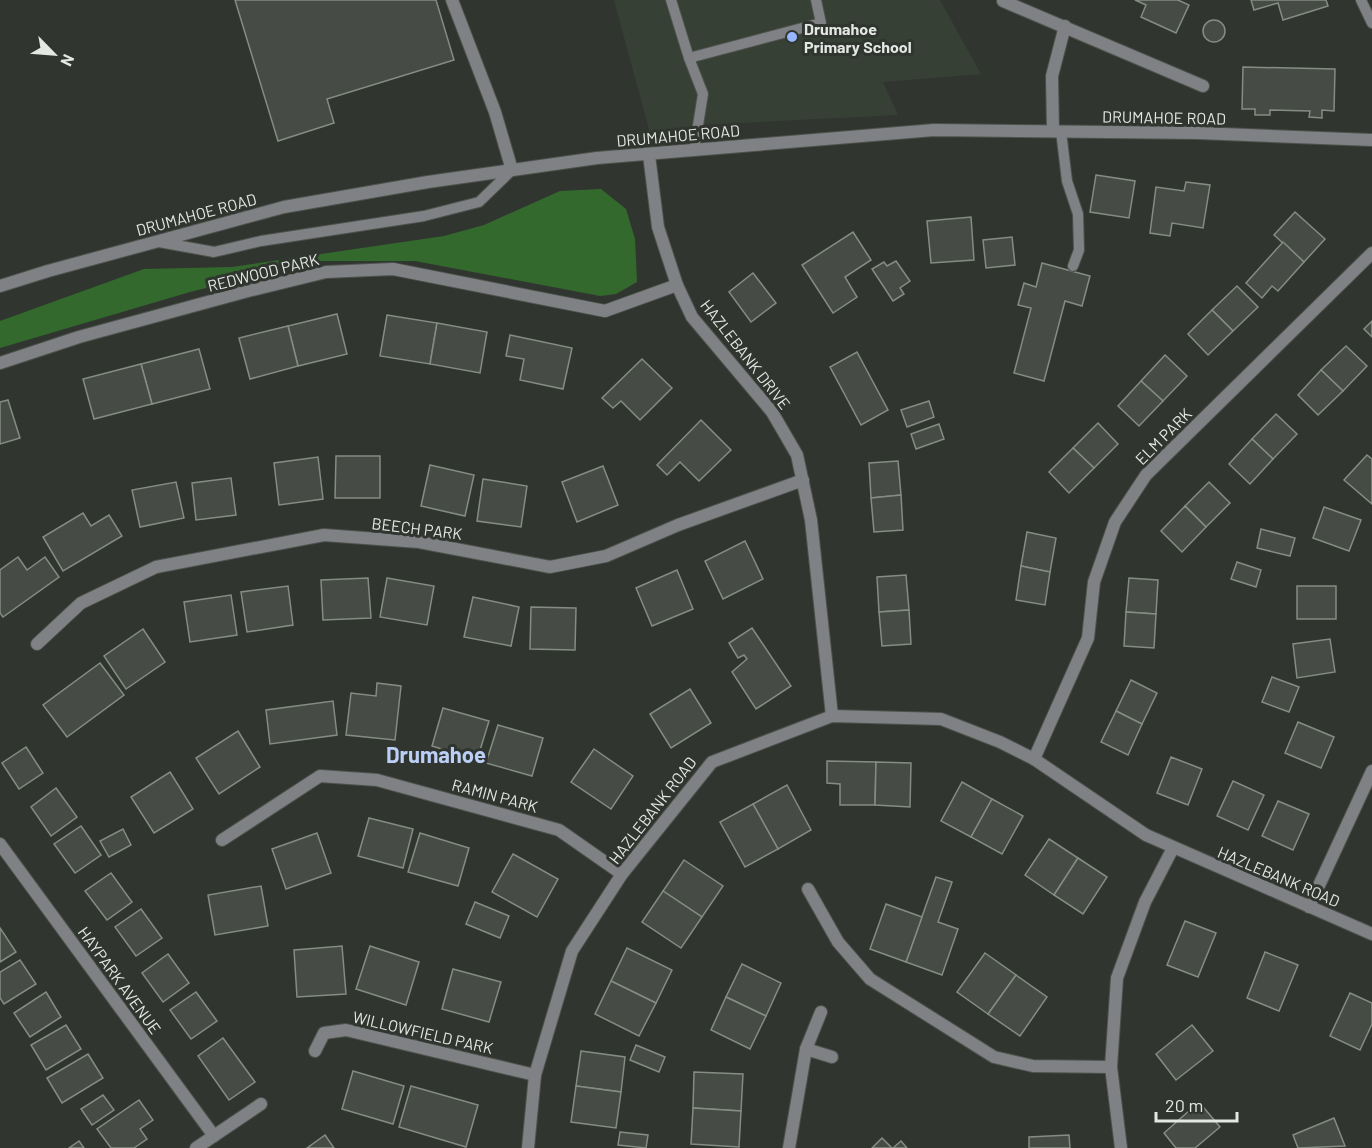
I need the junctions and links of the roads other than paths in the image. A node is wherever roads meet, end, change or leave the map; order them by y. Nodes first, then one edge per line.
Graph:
1 (452, 0) edge
2 (671, 0) edge
3 (816, 0) edge
4 (1361, 0) edge
5 (1003, 1) edge
6 (1372, 23) edge
7 (1065, 26) junction
8 (689, 58) junction
9 (1203, 86) dead end
10 (1057, 131) junction
11 (1372, 140) edge
12 (694, 150) junction
13 (649, 155) junction
14 (512, 170) junction
15 (158, 241) junction
16 (1372, 254) edge
17 (1073, 266) dead end
18 (677, 285) junction
19 (0, 286) edge
20 (0, 363) edge
21 (803, 480) junction
22 (37, 644) dead end
23 (832, 716) junction
24 (1034, 759) junction
25 (1372, 771) edge
26 (222, 840) dead end
27 (0, 844) edge
28 (1173, 848) junction
29 (622, 874) junction
30 (808, 889) dead end
31 (1309, 907) junction
32 (1372, 934) edge
33 (821, 1012) dead end
34 (806, 1049) junction
35 (315, 1051) dead end
36 (832, 1057) dead end
37 (1111, 1067) junction
38 (535, 1075) junction
39 (261, 1104) dead end
40 (214, 1136) junction
41 (196, 1148) edge
42 (528, 1148) edge
43 (789, 1148) edge
44 (1121, 1148) edge

1 - 14 street
2 - 8 lane
3 - 8 lane
4 - 6 lane
5 - 7 street
7 - 9 street
7 - 10 street
8 - 12 lane
10 - 11 street, DRUMAHOE ROAD
10 - 12 street, DRUMAHOE ROAD
10 - 17 lane
12 - 13 street, DRUMAHOE ROAD
13 - 14 street, DRUMAHOE ROAD
13 - 18 street, HAZLEBANK DRIVE
14 - 15 street, DRUMAHOE ROAD
14 - 15 lane
15 - 19 street, DRUMAHOE ROAD
16 - 24 street, ELM PARK
18 - 20 street, REDWOOD PARK
18 - 21 street, HAZLEBANK DRIVE
21 - 22 street, BEECH PARK
21 - 23 street, HAZLEBANK DRIVE
23 - 24 street, HAZLEBANK ROAD
23 - 29 street, HAZLEBANK ROAD
24 - 28 street, HAZLEBANK ROAD
25 - 31 street
26 - 29 street, RAMIN PARK
27 - 40 street, HAYPARK AVENUE
28 - 31 street, HAZLEBANK ROAD
28 - 37 street
29 - 38 street, HAZLEBANK ROAD
30 - 37 street
31 - 32 street, HAZLEBANK ROAD
33 - 34 street
34 - 36 street
34 - 43 street
35 - 38 street, WILLOWFIELD PARK
37 - 44 street
38 - 42 street, HAZLEBANK ROAD
39 - 40 street
40 - 41 street

